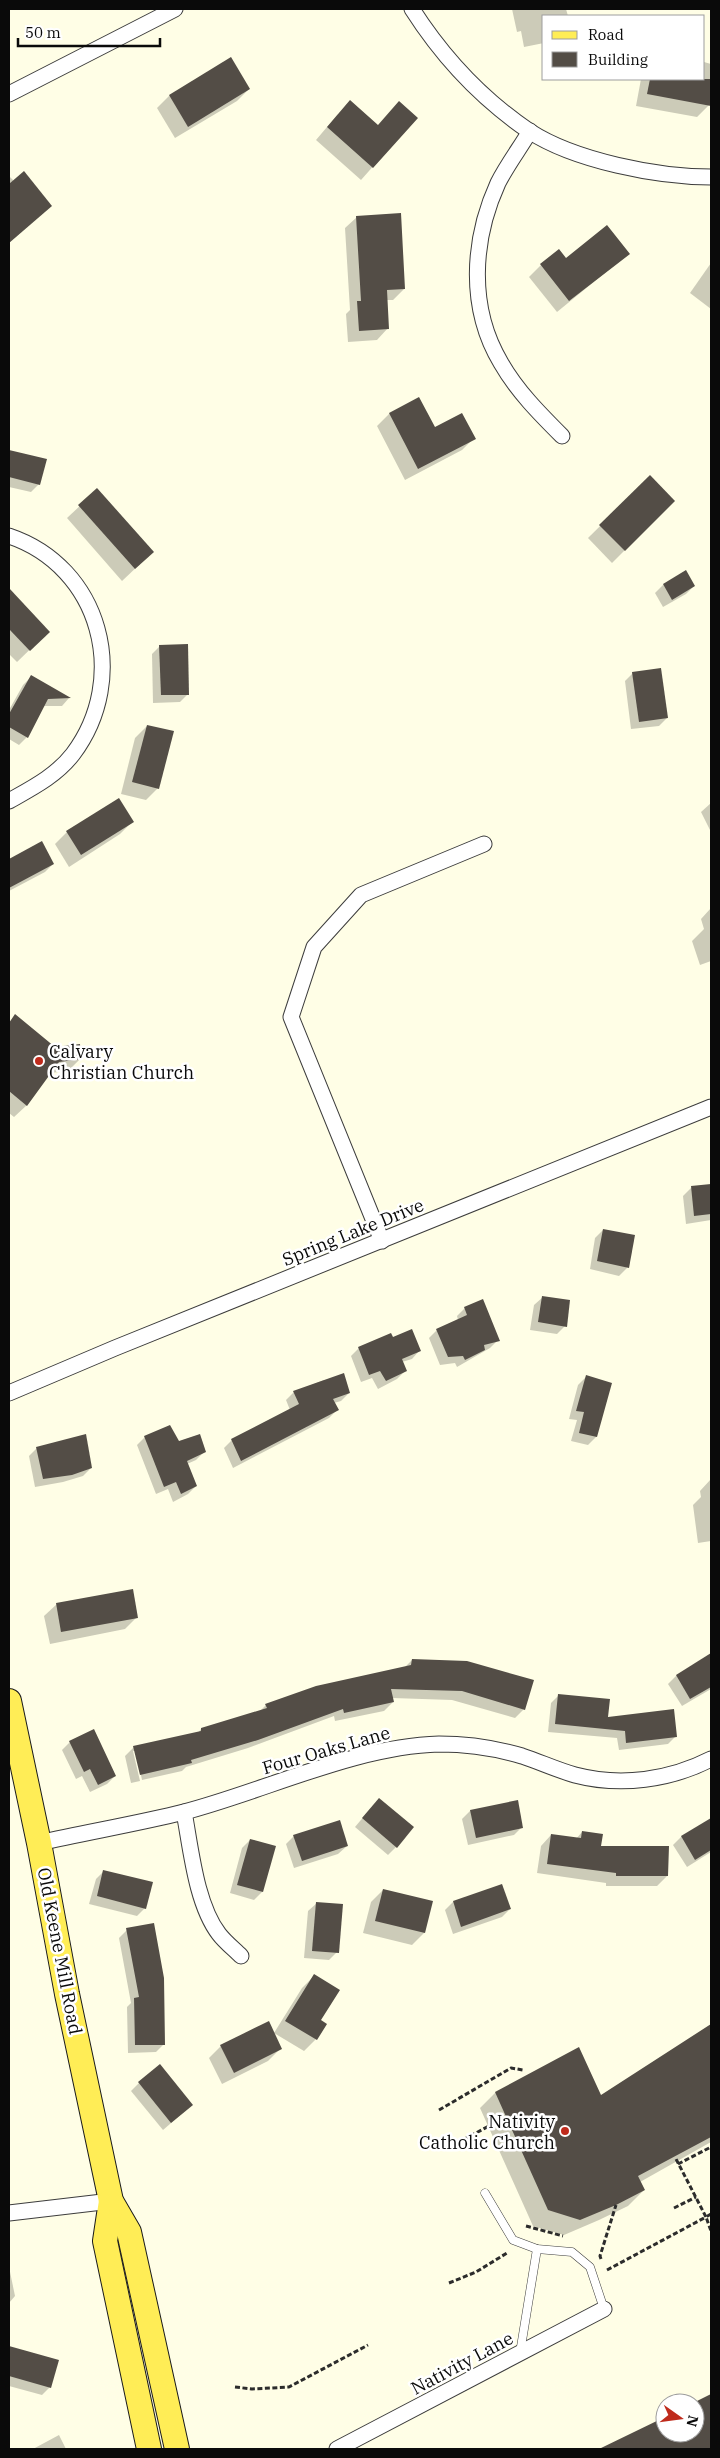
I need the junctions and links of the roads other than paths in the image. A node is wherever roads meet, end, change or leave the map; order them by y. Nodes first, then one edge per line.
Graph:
1 (175, 9) edge
2 (412, 9) edge
3 (9, 94) edge
4 (530, 131) junction
5 (711, 177) edge
6 (562, 436) dead end
7 (9, 536) edge
8 (9, 801) edge
9 (484, 844) dead end
10 (711, 1107) edge
11 (382, 1241) junction
12 (9, 1394) edge
13 (9, 1701) edge
14 (711, 1759) edge
15 (184, 1812) junction
16 (39, 1843) junction
17 (242, 1956) dead end
18 (485, 2193) dead end
19 (112, 2201) junction
20 (9, 2213) edge
21 (537, 2249) junction
22 (604, 2309) joint
23 (520, 2353) junction
24 (149, 2449) edge
25 (177, 2449) edge
26 (337, 2449) edge

1 - 3 street
2 - 4 street
4 - 5 street
4 - 6 street
7 - 8 street
9 - 11 street
10 - 11 street, Spring Lake Drive
11 - 12 street, Spring Lake Drive
13 - 16 main road, Old Keene Mill Road
14 - 15 street, Four Oaks Lane
15 - 16 street, Four Oaks Lane
15 - 17 street
16 - 19 main road, Old Keene Mill Road
18 - 21 lane
19 - 20 street
19 - 24 main road, Old Keene Mill Road
19 - 25 main road, Old Keene Mill Road
21 - 22 lane
21 - 23 lane
22 - 23 street, Nativity Lane
23 - 26 street, Nativity Lane

